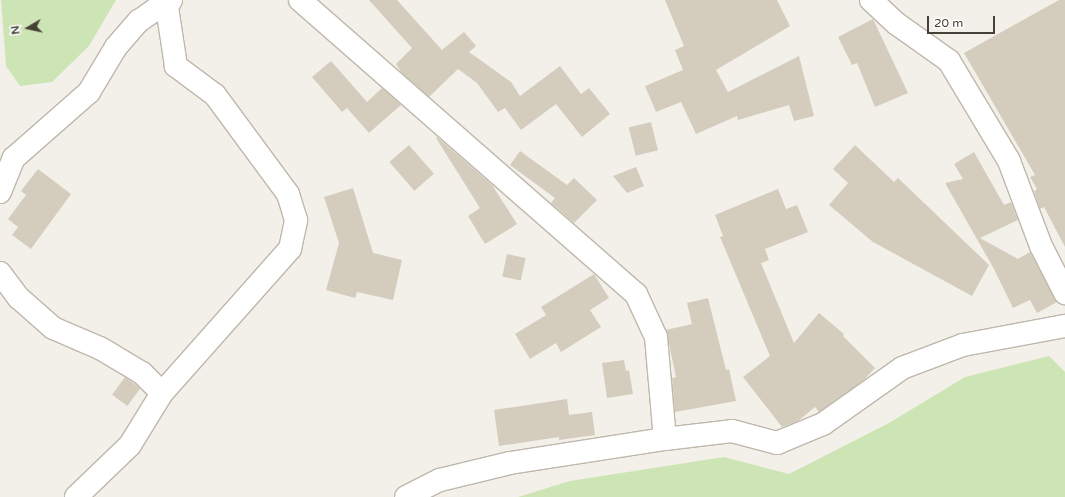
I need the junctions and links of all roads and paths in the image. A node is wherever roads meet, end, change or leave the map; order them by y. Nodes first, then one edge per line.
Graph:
1 (300, 0) edge
2 (871, 0) edge
3 (169, 4) edge
4 (0, 192) edge
5 (0, 273) edge
6 (1065, 292) edge
7 (1065, 326) edge
8 (162, 393) junction
9 (665, 439) junction
10 (76, 497) edge
11 (406, 497) edge

1 - 9 street
2 - 6 street
3 - 4 street
3 - 8 street
5 - 8 street
7 - 9 street
8 - 10 street
9 - 11 street

